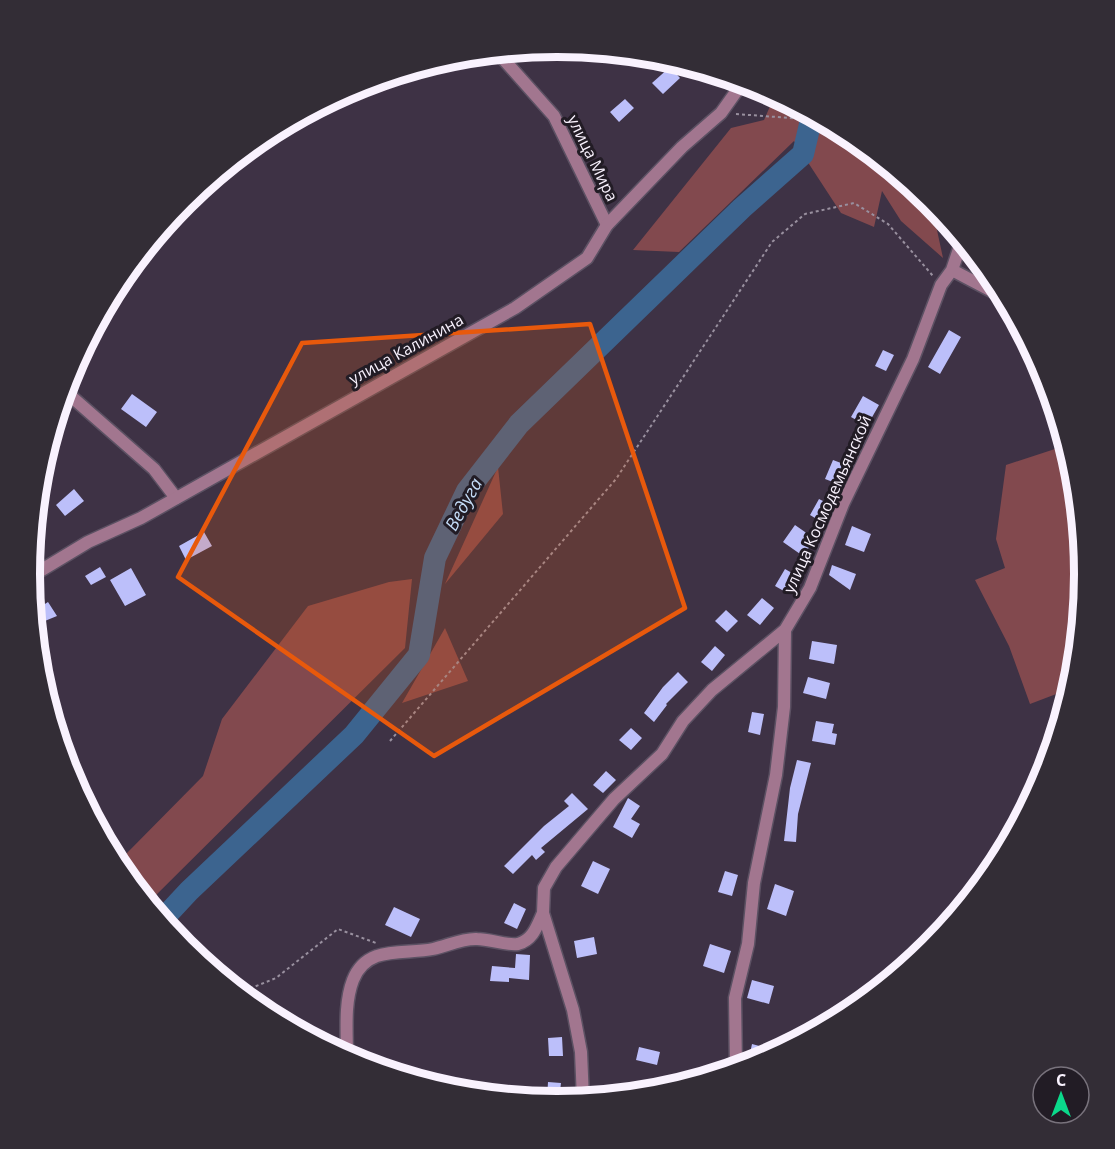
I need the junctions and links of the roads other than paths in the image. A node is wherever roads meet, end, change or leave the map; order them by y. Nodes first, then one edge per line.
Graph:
1 (505, 61) edge
2 (737, 90) edge
3 (607, 225) junction
4 (959, 249) edge
5 (952, 270) junction
6 (988, 289) edge
7 (72, 398) edge
8 (176, 498) junction
9 (40, 571) edge
10 (785, 630) junction
11 (543, 913) junction
12 (346, 1046) edge
13 (736, 1059) edge
14 (583, 1091) edge

1 - 3 street, улица Мира
2 - 3 street, улица Калинина
3 - 8 street, улица Калинина
4 - 5 street, улица Космодемьянской
5 - 6 street
5 - 10 street, улица Космодемьянской
7 - 8 street
8 - 9 street, улица Калинина
10 - 11 street, улица Космодемьянской
10 - 13 street
11 - 12 street
11 - 14 street

